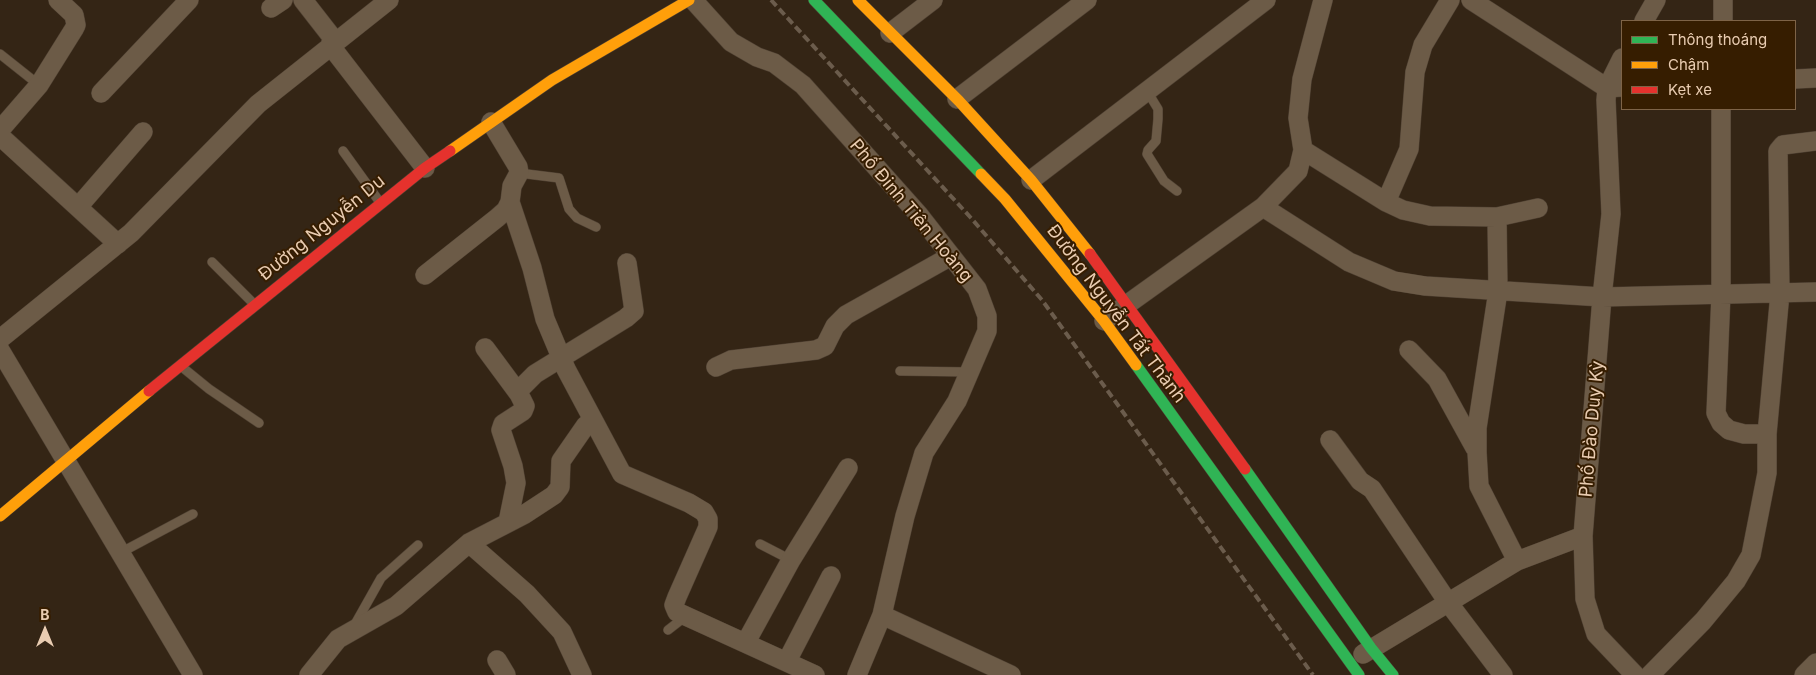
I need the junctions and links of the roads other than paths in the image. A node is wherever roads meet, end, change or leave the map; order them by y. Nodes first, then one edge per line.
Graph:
1 (190, 0) edge
2 (303, 0) edge
3 (389, 0) edge
4 (689, 0) edge
5 (693, 0) edge
6 (814, 0) edge
7 (858, 0) edge
8 (933, 0) edge
9 (1087, 0) edge
10 (1266, 0) edge
11 (1323, 0) edge
12 (1450, 0) edge
13 (1471, 0) edge
14 (1656, 0) edge
15 (1722, 0) edge
16 (63, 2) edge
17 (1645, 20) edge
18 (1723, 20) edge
19 (890, 33) junction
20 (333, 43) junction
21 (0, 54) edge
22 (1621, 62) edge
23 (1816, 78) edge
24 (1796, 79) edge
25 (39, 85) junction
26 (1615, 88) edge
27 (1147, 91) junction
28 (101, 94) dead end
29 (956, 102) junction
30 (1721, 110) edge
31 (491, 122) junction
32 (0, 130) edge
33 (143, 132) dead end
34 (0, 136) edge
35 (1816, 141) edge
36 (1303, 150) junction
37 (343, 151) dead end
38 (424, 168) junction
39 (519, 173) junction
40 (1031, 180) junction
41 (1177, 191) dead end
42 (510, 202) junction
43 (1386, 202) junction
44 (380, 204) junction
45 (78, 207) junction
46 (1263, 207) junction
47 (1538, 208) dead end
48 (1497, 217) junction
49 (596, 227) dead end
50 (118, 244) junction
51 (951, 256) junction
52 (212, 262) dead end
53 (627, 263) dead end
54 (426, 275) dead end
55 (1498, 291) junction
56 (1816, 292) edge
57 (1780, 293) junction
58 (1721, 294) junction
59 (1602, 297) junction
60 (1128, 304) junction
61 (255, 305) junction
62 (1104, 321) junction
63 (0, 339) edge
64 (485, 348) dead end
65 (0, 350) edge
66 (1410, 350) dead end
67 (561, 357) junction
68 (180, 365) junction
69 (716, 367) dead end
70 (900, 371) dead end
71 (970, 372) junction
72 (519, 394) junction
73 (258, 422) dead end
74 (586, 425) dead end
75 (1767, 434) junction
76 (1330, 440) dead end
77 (1477, 452) junction
78 (65, 462) junction
79 (848, 468) dead end
80 (4, 509) edge
81 (193, 514) dead end
82 (508, 522) junction
83 (1583, 536) junction
84 (469, 543) junction
85 (760, 544) dead end
86 (418, 545) dead end
87 (120, 552) junction
88 (791, 560) junction
89 (1517, 561) junction
90 (831, 576) dead end
91 (1448, 602) junction
92 (882, 615) junction
93 (686, 616) junction
94 (668, 630) dead end
95 (350, 632) junction
96 (746, 642) junction
97 (1371, 648) junction
98 (787, 661) junction
99 (1816, 663) edge
100 (1354, 669) edge
101 (194, 675) edge
102 (309, 675) edge
103 (582, 675) edge
104 (815, 675) edge
105 (857, 675) edge
106 (1011, 675) edge
107 (1392, 675) edge
108 (1503, 675) edge
109 (1635, 675) edge
110 (1650, 675) edge
111 (1804, 675) edge

1 - 28 street
2 - 20 street
3 - 20 street
4 - 31 main road, Đường Nguyễn Du
5 - 51 street, Phố Đinh Tiên Hoàng
6 - 62 main road, Đường Nguyễn Tất Thành
7 - 19 main road, Đường Nguyễn Tất Thành
8 - 19 street
9 - 29 street
10 - 27 street
11 - 36 street
12 - 43 street
13 - 26 street
14 - 17 street
15 - 18 street
16 - 25 street
19 - 29 main road, Đường Nguyễn Tất Thành
20 - 38 street
20 - 50 street
21 - 25 lane
22 - 26 street, Phố Đào Duy Kỳ
23 - 24 street
25 - 32 street
26 - 59 street, Phố Đào Duy Kỳ
27 - 40 street
27 - 41 lane
29 - 40 main road, Đường Nguyễn Tất Thành
30 - 58 street
31 - 38 main road, Đường Nguyễn Du
31 - 39 street
33 - 45 street
34 - 45 street
35 - 57 street
36 - 43 street
36 - 46 street
37 - 44 lane
38 - 44 main road, Đường Nguyễn Du
39 - 42 street
39 - 49 lane
40 - 60 main road, Đường Nguyễn Tất Thành
42 - 54 street
42 - 67 street
43 - 48 street
44 - 61 main road, Đường Nguyễn Du
45 - 50 street
46 - 55 street
46 - 60 street
47 - 48 street
48 - 55 street
50 - 63 street
51 - 69 street
51 - 71 street, Phố Đinh Tiên Hoàng
52 - 61 lane
53 - 67 street
55 - 59 street
55 - 77 street
56 - 57 street
57 - 58 street
57 - 75 street
58 - 59 street
58 - 75 street
59 - 83 street, Phố Đào Duy Kỳ
60 - 62 street
60 - 97 main road, Đường Nguyễn Tất Thành
61 - 68 main road, Đường Nguyễn Du
62 - 100 main road, Đường Nguyễn Tất Thành
64 - 72 street
65 - 78 street
66 - 77 street
67 - 72 street
67 - 93 street
68 - 73 lane
68 - 78 main road, Đường Nguyễn Du
70 - 71 lane
71 - 92 street, Phố Đinh Tiên Hoàng
72 - 82 street
74 - 82 street
75 - 110 street
76 - 91 street
77 - 89 street
78 - 80 main road, Đường Nguyễn Du
78 - 87 street
79 - 88 street
81 - 87 lane
82 - 84 street
83 - 89 street
83 - 109 street, Phố Đào Duy Kỳ
84 - 95 street
84 - 103 street
85 - 88 lane
86 - 95 lane
87 - 101 street
88 - 96 street
89 - 91 street
90 - 98 street
91 - 97 street
91 - 108 street
92 - 105 street, Phố Đinh Tiên Hoàng
92 - 106 street
93 - 94 lane
93 - 96 street
95 - 102 street
96 - 98 street
97 - 100 street
97 - 107 main road, Đường Nguyễn Tất Thành
98 - 104 street
99 - 111 street

